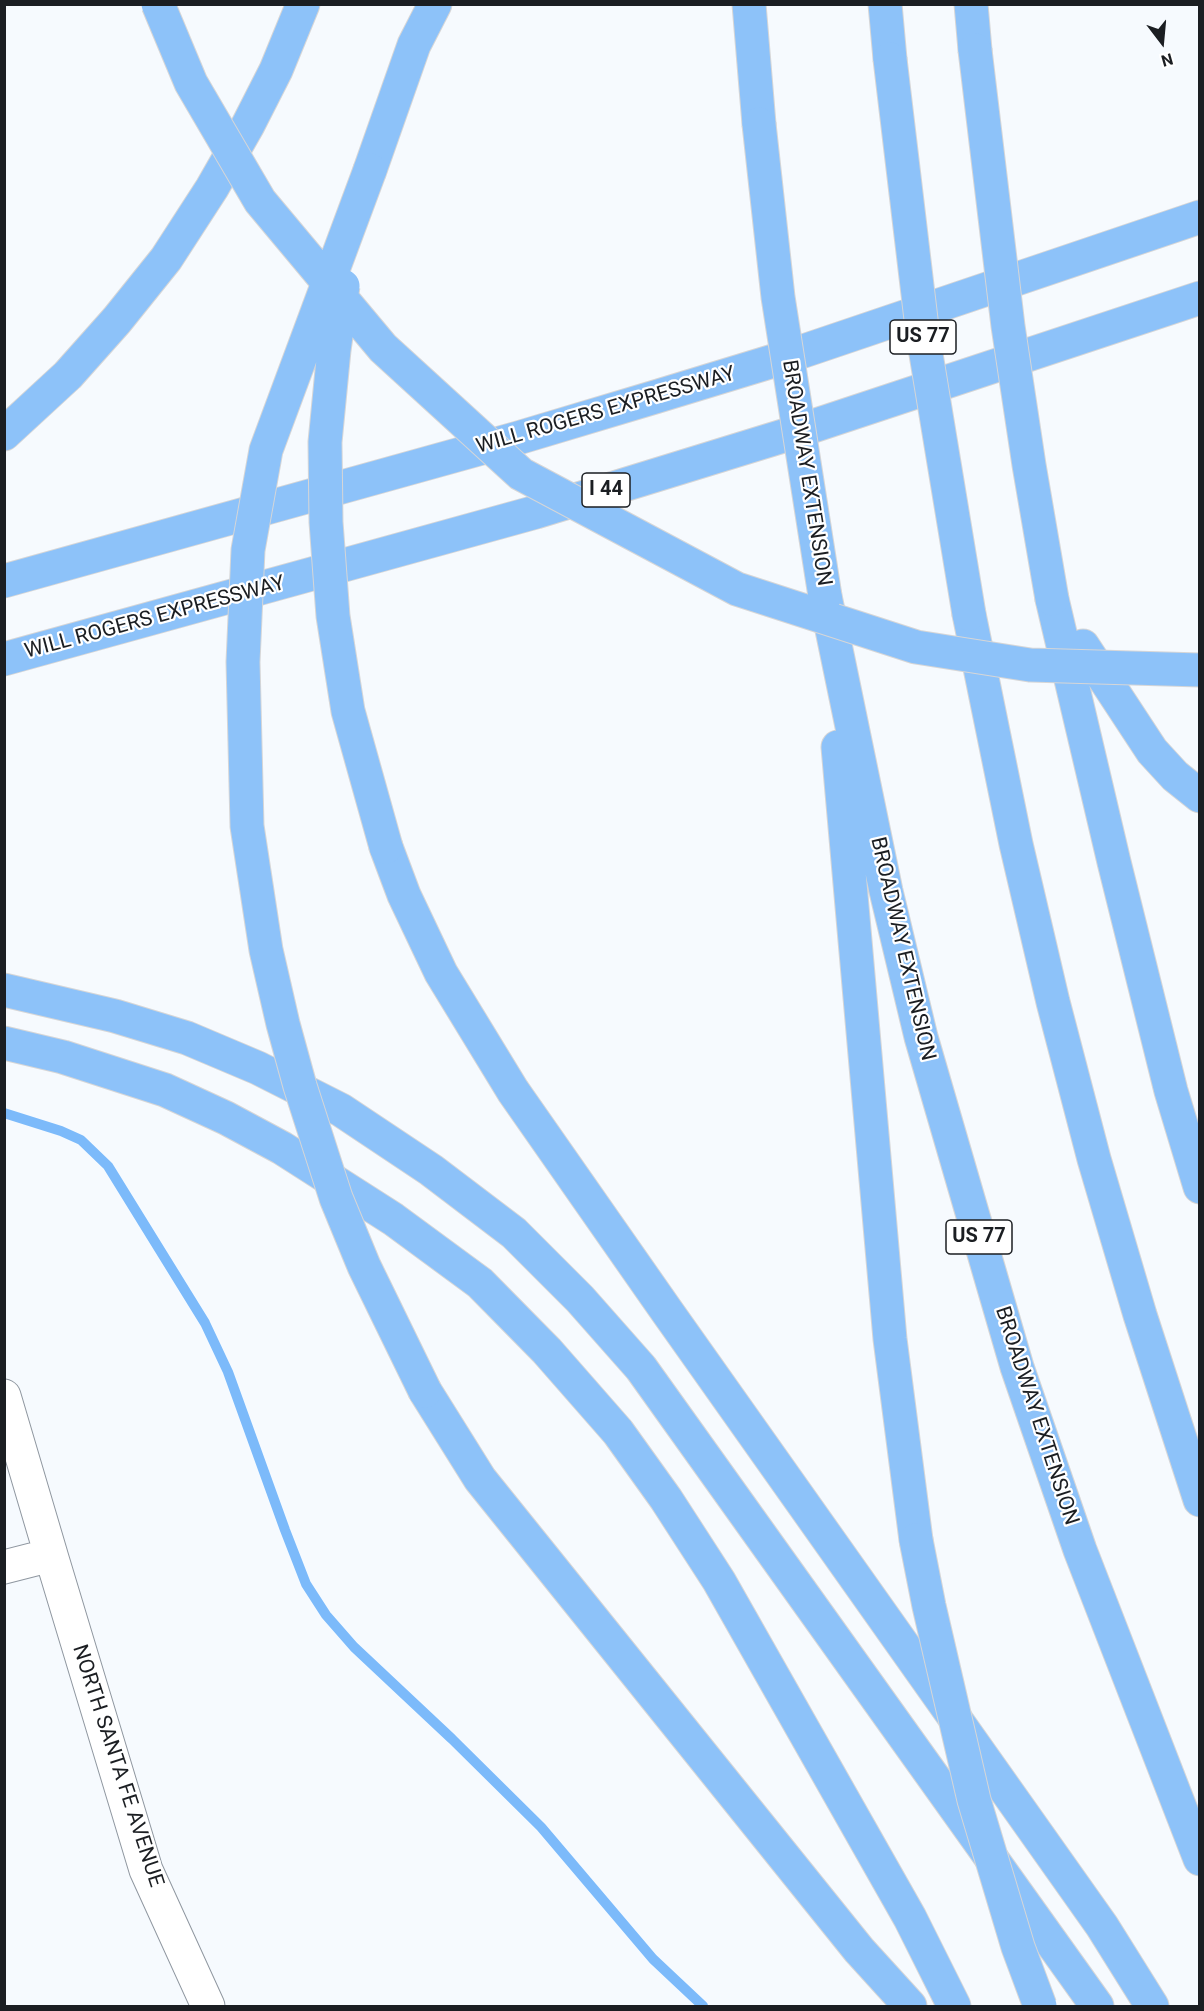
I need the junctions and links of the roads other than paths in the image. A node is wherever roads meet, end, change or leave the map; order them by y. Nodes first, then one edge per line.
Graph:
1 (158, 4) edge
2 (303, 4) edge
3 (435, 4) edge
4 (749, 4) edge
5 (885, 4) edge
6 (971, 4) edge
7 (369, 170) junction
8 (1200, 216) edge
9 (1200, 298) edge
10 (4, 434) edge
11 (4, 581) edge
12 (825, 596) junction
13 (1052, 599) junction
14 (4, 659) edge
15 (1200, 670) edge
16 (1200, 796) edge
17 (4, 990) edge
18 (4, 1043) edge
19 (1200, 1187) edge
20 (4, 1396) edge
21 (1200, 1500) edge
22 (51, 1555) junction
23 (4, 1567) edge
24 (1200, 1859) edge
25 (208, 2007) edge
26 (910, 2007) edge
27 (954, 2007) edge
28 (1040, 2007) edge
29 (1097, 2007) edge
30 (1152, 2007) edge

1 - 15 highway, bridge
2 - 10 highway
3 - 7 highway
4 - 12 highway, BROADWAY EXTENSION / US 77, bridge
5 - 21 highway, US 77, bridge
6 - 13 highway, bridge
7 - 26 highway, bridge
7 - 30 highway, bridge
8 - 11 highway, WILL ROGERS EXPRESSWAY
9 - 14 highway, WILL ROGERS EXPRESSWAY / I 44
12 - 24 highway, BROADWAY EXTENSION / US 77
12 - 28 highway, bridge
13 - 16 highway
13 - 19 highway
17 - 29 highway
18 - 27 highway
20 - 22 street, NORTH SANTA FE AVENUE
22 - 23 street
22 - 25 street, NORTH SANTA FE AVENUE

